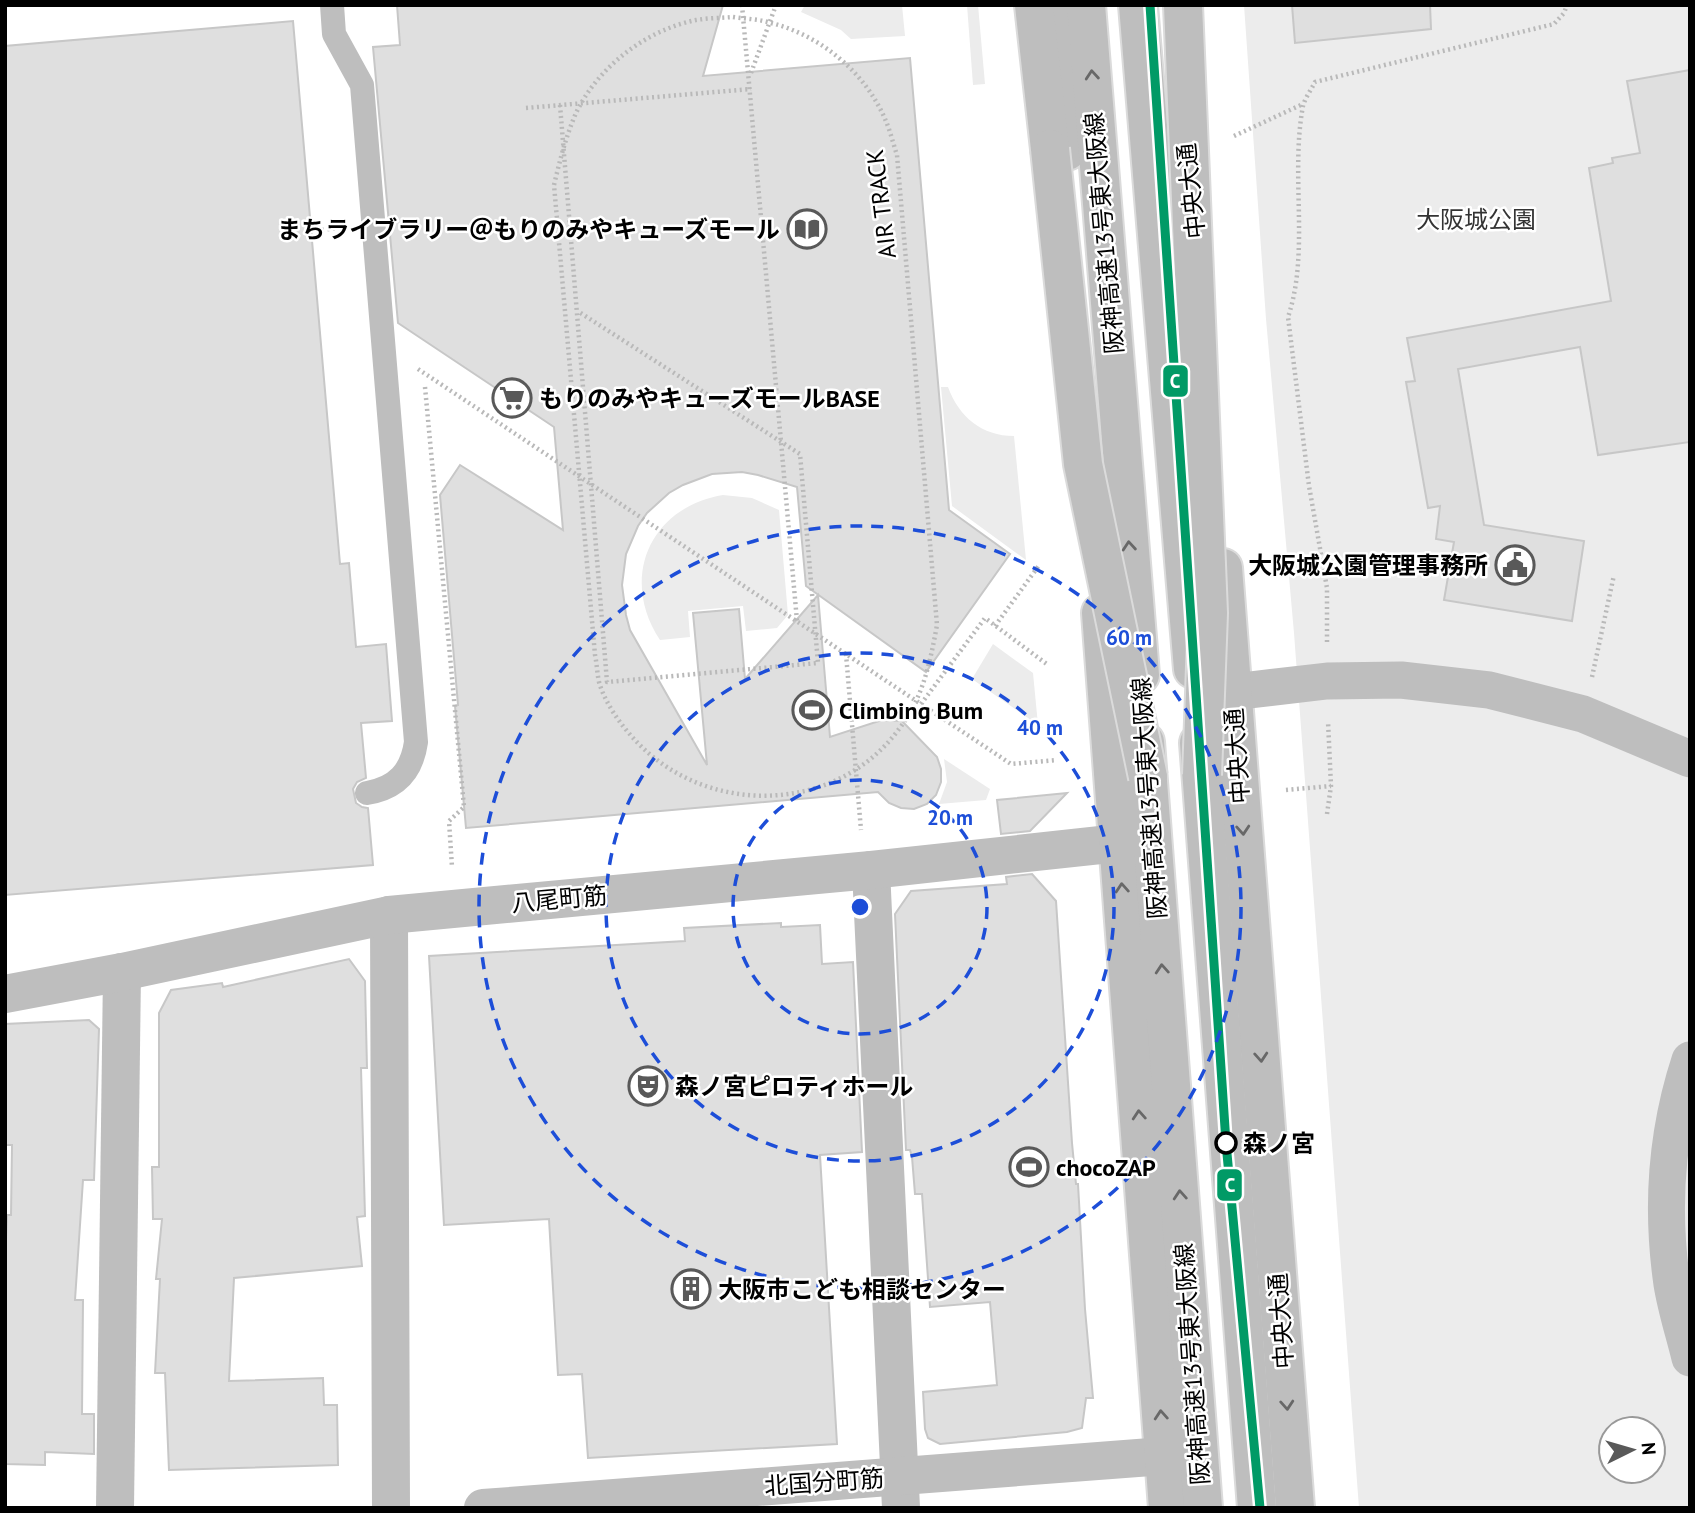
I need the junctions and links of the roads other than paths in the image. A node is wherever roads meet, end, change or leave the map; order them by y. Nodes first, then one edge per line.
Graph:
1 (332, 5) edge
2 (1034, 5) edge
3 (1058, 5) edge
4 (1086, 5) edge
5 (1138, 5) edge
6 (1170, 5) edge
7 (1183, 5) edge
8 (1233, 692) junction
9 (1690, 759) edge
10 (1202, 775) junction
11 (1148, 777) junction
12 (367, 793) dead end
13 (1119, 844) junction
14 (871, 870) junction
15 (389, 915) junction
16 (122, 972) junction
17 (5, 994) edge
18 (1690, 1060) edge
19 (1690, 1358) edge
20 (1164, 1456) junction
21 (900, 1492) edge
22 (115, 1508) edge
23 (391, 1508) edge
24 (484, 1508) edge
25 (1168, 1508) edge
26 (1203, 1508) edge
27 (1257, 1508) edge
28 (1295, 1508) edge

1 - 12 lane
2 - 11 main road, bridge
3 - 13 main road
11 -> 4 main road, 阪神高速13号東大阪線, bridge
5 - 10 main road, bridge
6 - 8 main road, 中央大通
7 - 10 main road, bridge
8 - 9 street
8 -> 28 main road, 中央大通
10 - 27 main road
26 -> 11 main road, 阪神高速13号東大阪線
13 - 14 main road, 八尾町筋
20 -> 13 main road
14 - 15 main road, 八尾町筋
14 - 21 main road
15 - 16 main road, 八尾町筋
15 - 23 main road
16 - 17 main road, 八尾町筋
16 - 22 main road
18 - 19 street
20 - 21 main road, 北国分町筋
20 - 25 main road
21 - 24 main road, 北国分町筋

